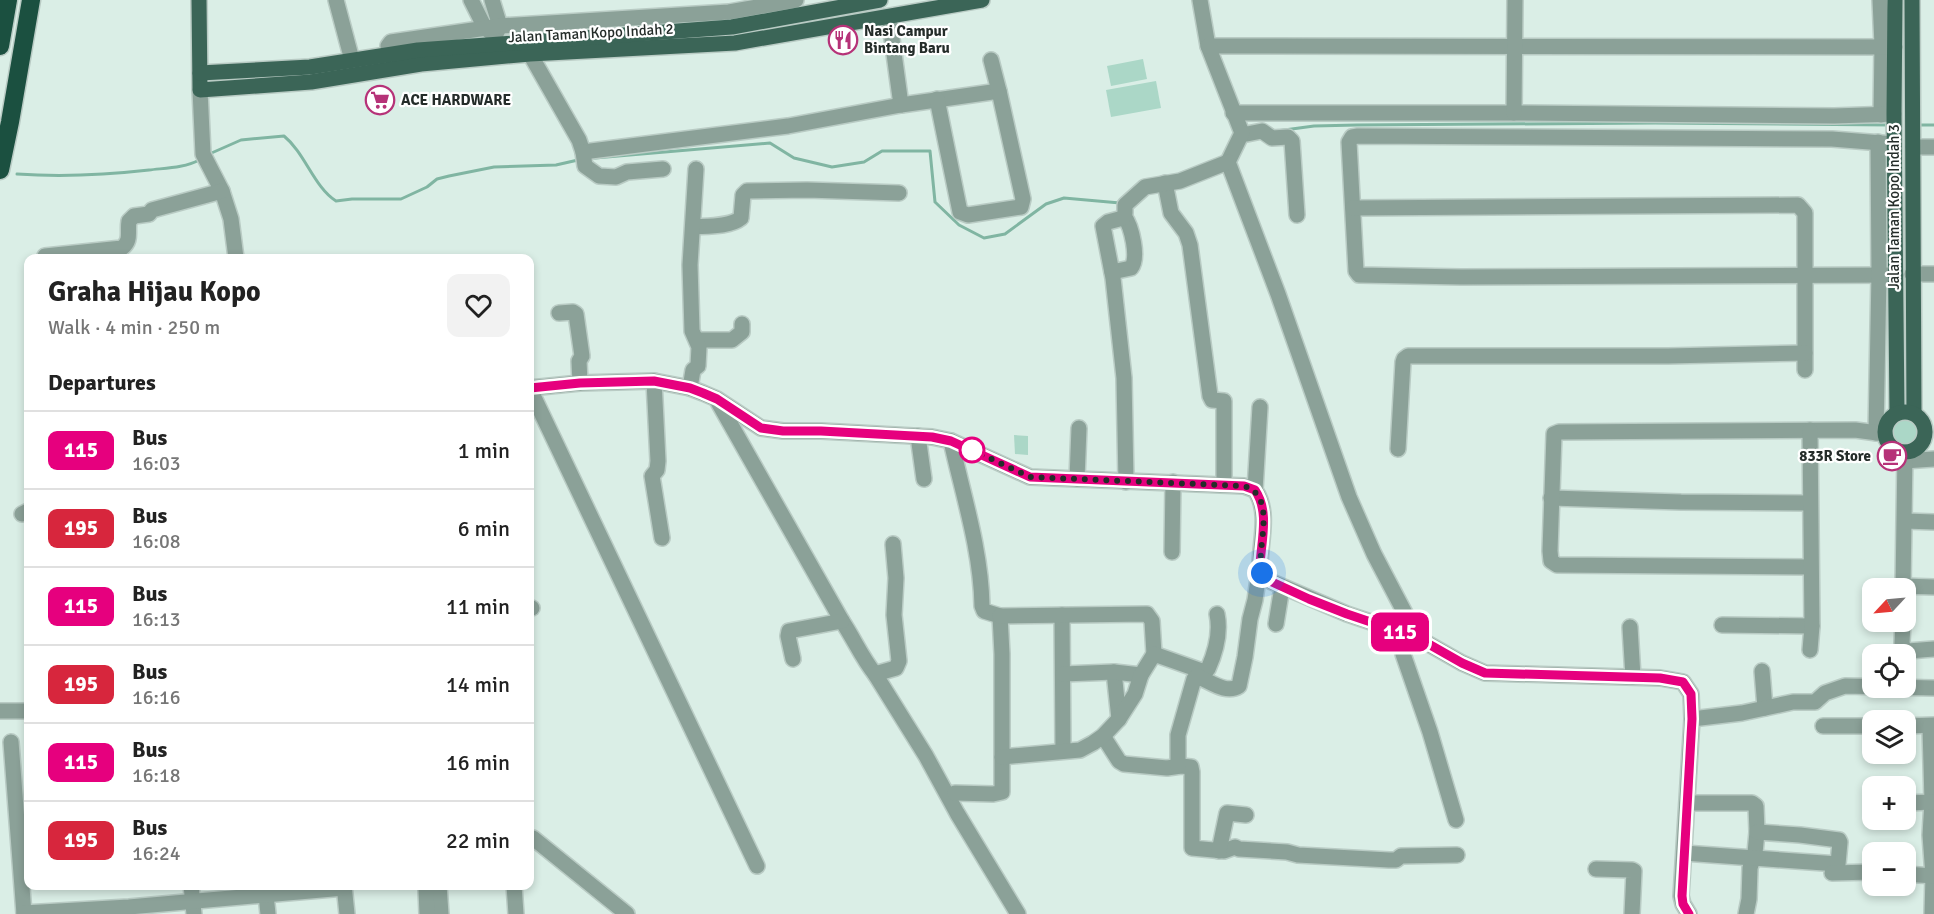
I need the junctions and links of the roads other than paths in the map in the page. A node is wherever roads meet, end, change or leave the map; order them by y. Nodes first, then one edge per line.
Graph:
1 (8, 0) edge
2 (31, 0) edge
3 (199, 0) edge
4 (336, 0) edge
5 (471, 0) edge
6 (492, 0) edge
7 (796, 0) edge
8 (878, 0) edge
9 (982, 0) edge
10 (1200, 0) edge
11 (1515, 0) edge
12 (1880, 0) edge
13 (1895, 0) edge
14 (1912, 0) edge
15 (889, 17) junction
16 (494, 33) junction
17 (598, 44) junction
18 (0, 46) edge
19 (1208, 46) junction
20 (1516, 46) junction
21 (1888, 46) junction
22 (530, 54) junction
23 (352, 60) junction
24 (991, 60) dead end
25 (200, 73) junction
26 (311, 74) junction
27 (200, 90) junction
28 (999, 91) junction
29 (937, 99) junction
30 (901, 105) junction
31 (1233, 113) junction
32 (1514, 113) junction
33 (1892, 126) junction
34 (1242, 133) junction
35 (1912, 134) junction
36 (1878, 142) junction
37 (1934, 147) edge
38 (583, 152) junction
39 (1230, 158) junction
40 (663, 169) dead end
41 (696, 169) dead end
42 (0, 170) edge
43 (1165, 183) junction
44 (222, 192) junction
45 (898, 193) dead end
46 (1353, 208) junction
47 (1297, 215) dead end
48 (1124, 216) junction
49 (693, 227) junction
50 (64, 254) edge
51 (235, 254) edge
52 (1112, 272) junction
53 (1879, 274) junction
54 (1912, 274) junction
55 (1934, 274) edge
56 (1805, 275) junction
57 (1896, 275) junction
58 (559, 313) dead end
59 (742, 324) dead end
60 (697, 340) junction
61 (1805, 353) junction
62 (1805, 370) dead end
63 (654, 381) junction
64 (580, 383) junction
65 (690, 388) junction
66 (534, 389) edge
67 (534, 397) edge
68 (717, 399) junction
69 (1260, 407) dead end
70 (1897, 412) junction
71 (1914, 413) junction
72 (1079, 428) dead end
73 (1810, 430) junction
74 (1881, 433) junction
75 (1929, 434) edge
76 (918, 436) junction
77 (955, 443) junction
78 (1398, 449) dead end
79 (1905, 457) junction
80 (1934, 459) edge
81 (924, 479) dead end
82 (1077, 479) junction
83 (1126, 482) junction
84 (1173, 482) junction
85 (1224, 484) junction
86 (1255, 490) junction
87 (1551, 498) junction
88 (1810, 503) junction
89 (1905, 521) junction
90 (1934, 522) edge
91 (662, 538) dead end
92 (893, 544) dead end
93 (1172, 552) dead end
94 (1260, 565) junction
95 (1810, 567) junction
96 (1903, 578) edge
97 (1282, 587) junction
98 (1916, 587) edge
99 (1934, 587) edge
100 (1217, 614) dead end
101 (1062, 615) junction
102 (1000, 616) junction
103 (842, 621) junction
104 (1276, 624) dead end
105 (1722, 625) dead end
106 (1812, 626) junction
107 (1630, 627) dead end
108 (1400, 632) junction
109 (1902, 632) edge
110 (1418, 638) junction
111 (1810, 650) dead end
112 (1934, 650) edge
113 (1154, 654) junction
114 (793, 659) dead end
115 (1762, 671) dead end
116 (1114, 672) junction
117 (875, 674) junction
118 (1063, 674) junction
119 (1141, 675) junction
120 (1634, 678) junction
121 (1934, 688) edge
122 (1765, 708) junction
123 (0, 711) edge
124 (24, 711) edge
125 (1119, 719) junction
126 (1692, 719) junction
127 (1932, 725) edge
128 (1823, 726) dead end
129 (1862, 726) edge
130 (1916, 726) edge
131 (1103, 736) junction
132 (11, 742) dead end
133 (1064, 751) junction
134 (1002, 757) junction
135 (1178, 766) junction
136 (955, 793) dead end
137 (1933, 802) edge
138 (1686, 803) junction
139 (1916, 803) edge
140 (1246, 815) dead end
141 (1455, 820) dead end
142 (1757, 832) junction
143 (534, 839) edge
144 (1219, 851) junction
145 (1684, 853) junction
146 (1457, 855) dead end
147 (1753, 857) junction
148 (757, 866) dead end
149 (1596, 869) dead end
150 (1862, 872) edge
151 (1832, 873) dead end
152 (1916, 875) edge
153 (1933, 876) edge
154 (192, 890) edge
155 (266, 890) edge
156 (344, 890) edge
157 (426, 890) edge
158 (439, 890) edge
159 (514, 890) edge
160 (194, 908) edge
161 (130, 910) edge
162 (80, 912) edge
163 (24, 914) edge
164 (268, 914) edge
165 (347, 914) edge
166 (427, 914) edge
167 (441, 914) edge
168 (516, 914) edge
169 (627, 914) edge
170 (1018, 914) edge
171 (1632, 914) edge
172 (1687, 914) edge
173 (1746, 914) edge
174 (1932, 914) edge

1 - 18 highway
2 - 42 highway
3 - 25 main road
4 - 23 street
5 - 16 street
6 - 16 street
7 - 16 street
8 - 17 main road, Jalan Taman Kopo Indah 2
9 - 15 main road, Jalan Taman Kopo Indah 2
10 - 19 street
11 - 20 street
12 - 21 street
13 - 21 main road, Jalan Taman Kopo Indah 3
14 - 35 main road, Jalan Taman Kopo Indah 3
15 - 17 main road, Jalan Taman Kopo Indah 2
15 - 30 street
16 - 17 main road, Jalan Taman Kopo Indah 2
16 - 23 main road, Jalan Taman Kopo Indah 2
17 - 22 main road, Jalan Taman Kopo Indah 2
19 - 20 street
19 - 31 street
20 - 21 street
20 - 32 street
21 - 33 main road, Jalan Taman Kopo Indah 3
22 - 26 main road, Jalan Taman Kopo Indah 2
22 - 38 street
23 - 26 main road, Jalan Taman Kopo Indah 2
24 - 28 street
25 - 26 main road, Jalan Taman Kopo Indah 2
25 - 27 main road
26 - 27 main road, Jalan Taman Kopo Indah 2
27 - 44 street
28 - 29 street
28 - 29 street
29 - 30 street
30 - 38 street
31 - 32 street
31 - 34 street
32 - 33 street
33 - 36 street
33 - 57 main road, Jalan Taman Kopo Indah 3
34 - 39 street
34 - 47 street
35 - 37 street
35 - 54 main road, Jalan Taman Kopo Indah 3
36 - 46 street
36 - 53 street
38 - 40 street
39 - 43 street
39 - 110 street
41 - 49 street
43 - 48 street
43 - 85 street
44 - 50 street
44 - 51 street
45 - 49 street
46 - 56 street
46 - 56 street
48 - 52 street
48 - 52 street
49 - 60 street
52 - 83 street
53 - 56 street
53 - 57 street
53 - 74 street
54 - 55 street
54 - 71 main road, Jalan Taman Kopo Indah 3
56 - 61 street
57 - 70 main road, Jalan Taman Kopo Indah 3
58 - 64 street
59 - 60 street
60 - 65 street
61 - 62 street
61 - 78 street
63 - 64 street
63 - 65 street
63 - 91 street
64 - 66 street
65 - 68 street
67 - 148 street
68 - 76 street
68 - 103 street
69 - 86 street
70 - 71 main road
70 - 74 main road, Jalan Taman Kopo Indah 3
71 - 75 main road
72 - 82 street
73 - 74 street
73 - 87 street
73 - 88 street
74 - 79 main road
75 - 79 main road
76 - 77 street
76 - 81 street
77 - 82 street
77 - 102 street
79 - 80 street
79 - 89 street
82 - 83 street
83 - 84 street
84 - 85 street
84 - 93 street
85 - 86 street
86 - 94 street
87 - 88 street
87 - 95 street
88 - 95 street
89 - 90 street
89 - 96 street
92 - 117 street
94 - 97 street
94 - 135 street
95 - 106 street
97 - 104 street
97 - 108 street
98 - 99 street
100 - 113 street
101 - 102 street
101 - 113 street
101 - 118 street
102 - 134 street
103 - 114 street
103 - 117 street
105 - 106 street
106 - 111 street
107 - 120 street
108 - 110 street
108 - 141 street
109 - 112 street
110 - 120 street
113 - 119 street
115 - 122 street
116 - 118 street
116 - 119 street
116 - 125 street
117 - 170 street
118 - 133 street
119 - 125 street
120 - 126 street
121 - 122 street
122 - 126 street
123 - 124 street
125 - 131 street
126 - 138 street
127 - 130 street
127 - 137 street
128 - 129 street
131 - 133 street
131 - 135 street
132 - 163 street
133 - 134 street
134 - 136 street
135 - 144 street
137 - 139 street
137 - 153 street
138 - 142 street
138 - 145 street
140 - 144 street
142 - 147 street
142 - 147 street
143 - 169 street
144 - 146 street
145 - 147 street
145 - 172 street
147 - 173 street
149 - 171 street
150 - 151 street
152 - 153 street
153 - 174 street
154 - 160 street
155 - 160 street
155 - 164 street
156 - 165 street
157 - 166 street
158 - 167 street
159 - 168 street
160 - 161 street
161 - 162 street
162 - 163 street

